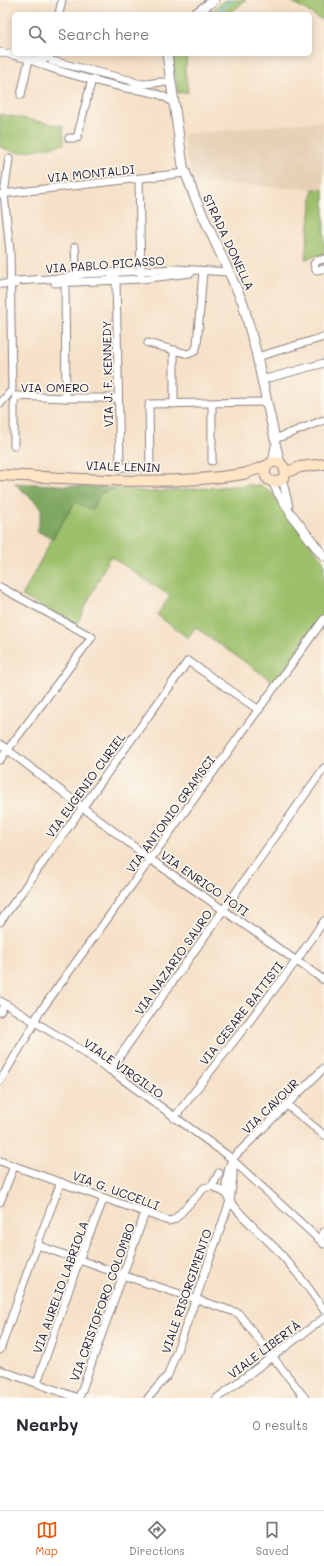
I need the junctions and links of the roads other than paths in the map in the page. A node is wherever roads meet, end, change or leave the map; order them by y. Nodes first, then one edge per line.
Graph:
1 (62, 0) edge
2 (214, 0) edge
3 (59, 12) edge
4 (198, 12) edge
5 (0, 52) edge
6 (12, 55) edge
7 (15, 56) edge
8 (167, 56) edge
9 (30, 60) junction
10 (48, 61) edge
11 (169, 66) junction
12 (92, 79) junction
13 (157, 82) junction
14 (171, 85) junction
15 (155, 93) junction
16 (21, 95) dead end
17 (174, 104) junction
18 (69, 138) dead end
19 (9, 159) dead end
20 (185, 173) junction
21 (139, 179) junction
22 (2, 194) edge
23 (75, 247) dead end
24 (324, 259) edge
25 (324, 269) edge
26 (203, 271) junction
27 (141, 272) junction
28 (230, 272) junction
29 (109, 273) junction
30 (75, 279) junction
31 (116, 280) junction
32 (65, 283) junction
33 (0, 284) edge
34 (11, 284) junction
35 (324, 337) edge
36 (148, 343) dead end
37 (174, 350) junction
38 (257, 357) junction
39 (324, 363) edge
40 (262, 380) junction
41 (14, 393) junction
42 (66, 398) junction
43 (118, 398) junction
44 (267, 402) junction
45 (0, 404) edge
46 (174, 404) junction
47 (212, 404) junction
48 (324, 420) edge
49 (275, 439) junction
50 (14, 446) dead end
51 (212, 461) dead end
52 (324, 464) edge
53 (276, 471) junction
54 (0, 475) edge
55 (291, 514) joint
56 (324, 557) edge
57 (0, 586) edge
58 (324, 619) edge
59 (259, 710) junction
60 (0, 744) edge
61 (7, 750) junction
62 (0, 760) edge
63 (324, 768) edge
64 (82, 806) junction
65 (150, 859) junction
66 (223, 909) junction
67 (324, 921) edge
68 (0, 922) edge
69 (297, 960) junction
70 (324, 980) edge
71 (2, 1003) edge
72 (0, 1012) edge
73 (35, 1022) junction
74 (324, 1068) edge
75 (110, 1070) junction
76 (0, 1081) edge
77 (287, 1105) junction
78 (174, 1118) junction
79 (324, 1134) edge
80 (232, 1159) junction
81 (0, 1161) edge
82 (14, 1166) junction
83 (219, 1173) dead end
84 (61, 1182) junction
85 (212, 1186) junction
86 (104, 1198) junction
87 (228, 1198) junction
88 (0, 1202) edge
89 (145, 1213) junction
90 (324, 1232) edge
91 (322, 1241) edge
92 (37, 1245) junction
93 (79, 1260) junction
94 (122, 1275) junction
95 (196, 1298) junction
96 (324, 1310) edge
97 (324, 1318) edge
98 (0, 1350) edge
99 (272, 1357) junction
100 (0, 1370) edge
101 (37, 1383) junction
102 (159, 1385) junction
103 (78, 1398) edge
104 (142, 1398) edge
105 (148, 1398) edge
106 (217, 1398) edge
107 (305, 1398) edge

1 - 3 street
2 - 4 street
5 - 6 street
7 - 9 street
8 - 11 street, STRADA DONELLA
9 - 10 street
9 - 16 street
10 - 12 street
10 - 13 street
11 - 13 street
11 - 14 street, STRADA DONELLA
12 - 15 street
12 - 18 street
13 - 14 street
14 - 15 street
14 - 17 street, STRADA DONELLA
15 - 17 street
17 - 20 street, STRADA DONELLA
19 - 22 street
20 - 21 street, VIA MONTALDI
20 - 28 street, STRADA DONELLA
21 - 22 street, VIA MONTALDI
21 - 27 street
22 - 34 street
23 - 30 street
24 - 25 street
26 - 27 street, VIA PABLO PICASSO
26 - 27 street, VIA PABLO PICASSO
26 - 28 street, VIA PABLO PICASSO
26 - 37 street
27 - 29 street, VIA PABLO PICASSO
27 - 31 street, VIA PABLO PICASSO
28 - 38 street, STRADA DONELLA
29 - 30 street, VIA PABLO PICASSO
29 - 31 street
30 - 31 street, VIA PABLO PICASSO
30 - 32 street, VIA PABLO PICASSO
30 - 34 street, VIA PABLO PICASSO
31 - 43 street, VIA J. F. KENNEDY
32 - 34 street, VIA PABLO PICASSO
32 - 42 street
33 - 34 street, VIA PABLO PICASSO
34 - 41 street
35 - 38 street
36 - 37 street
37 - 46 street
38 - 40 street, STRADA DONELLA
39 - 40 street
40 - 44 street, STRADA DONELLA
41 - 42 street, VIA OMERO
41 - 45 street
41 - 50 street, VIA OMERO
42 - 43 street, VIA OMERO
43 - 46 street, VIA J. F. KENNEDY
44 - 47 street
44 - 49 street, STRADA DONELLA
46 - 47 street
47 - 51 street
48 - 49 street
49 - 53 street
52 - 53 main road
53 - 54 main road, VIALE LENIN
53 - 55 street
55 - 56 street
57 - 61 street
58 - 59 street, VIA ANTONIO GRAMSCI
59 - 64 street, VIA EUGENIO CURIEL
59 - 65 street, VIA ANTONIO GRAMSCI
60 - 61 street, VIA ENRICO TOTI
61 - 62 street
61 - 64 street, VIA ENRICO TOTI
63 - 66 street, VIA NAZARIO SAURO
64 - 65 street, VIA ENRICO TOTI
64 - 68 street, VIA EUGENIO CURIEL
65 - 66 street, VIA ENRICO TOTI
65 - 73 street, VIA ANTONIO GRAMSCI
66 - 69 street, VIA ENRICO TOTI
66 - 75 street, VIA NAZARIO SAURO
67 - 69 street, VIA CESARE BATTISTI
69 - 70 street, VIA ENRICO TOTI
69 - 78 street, VIA CESARE BATTISTI
71 - 72 street
71 - 73 street, VIALE VIRGILIO
73 - 75 street, VIALE VIRGILIO
73 - 76 street, VIA ANTONIO GRAMSCI
74 - 77 street, VIA CAVOUR
75 - 78 street, VIALE VIRGILIO
77 - 79 street
77 - 80 street, VIA CAVOUR
78 - 80 street, VIALE VIRGILIO
80 - 87 street, VIALE RISORGIMENTO
80 - 91 street, VIALE VIRGILIO
81 - 82 street, VIA G. UCCELLI
82 - 84 street, VIA G. UCCELLI
82 - 88 street
83 - 85 street
84 - 86 street, VIA G. UCCELLI
84 - 92 street
85 - 87 street
85 - 89 street, VIA G. UCCELLI
86 - 89 street, VIA G. UCCELLI
86 - 93 street, VIA AURELIO LABRIOLA
87 - 95 street, VIALE RISORGIMENTO
87 - 96 street
89 - 94 street, VIA CRISTOFORO COLOMBO
90 - 91 street
92 - 93 street
92 - 98 street
93 - 94 street
93 - 101 street, VIA AURELIO LABRIOLA
94 - 95 street
94 - 103 street, VIA CRISTOFORO COLOMBO
95 - 99 street
95 - 102 street, VIALE RISORGIMENTO
97 - 99 street, VIALE LIBERTÀ
99 - 106 street, VIALE LIBERTÀ
99 - 107 street
100 - 101 street
101 - 103 street
102 - 104 street
102 - 105 street

